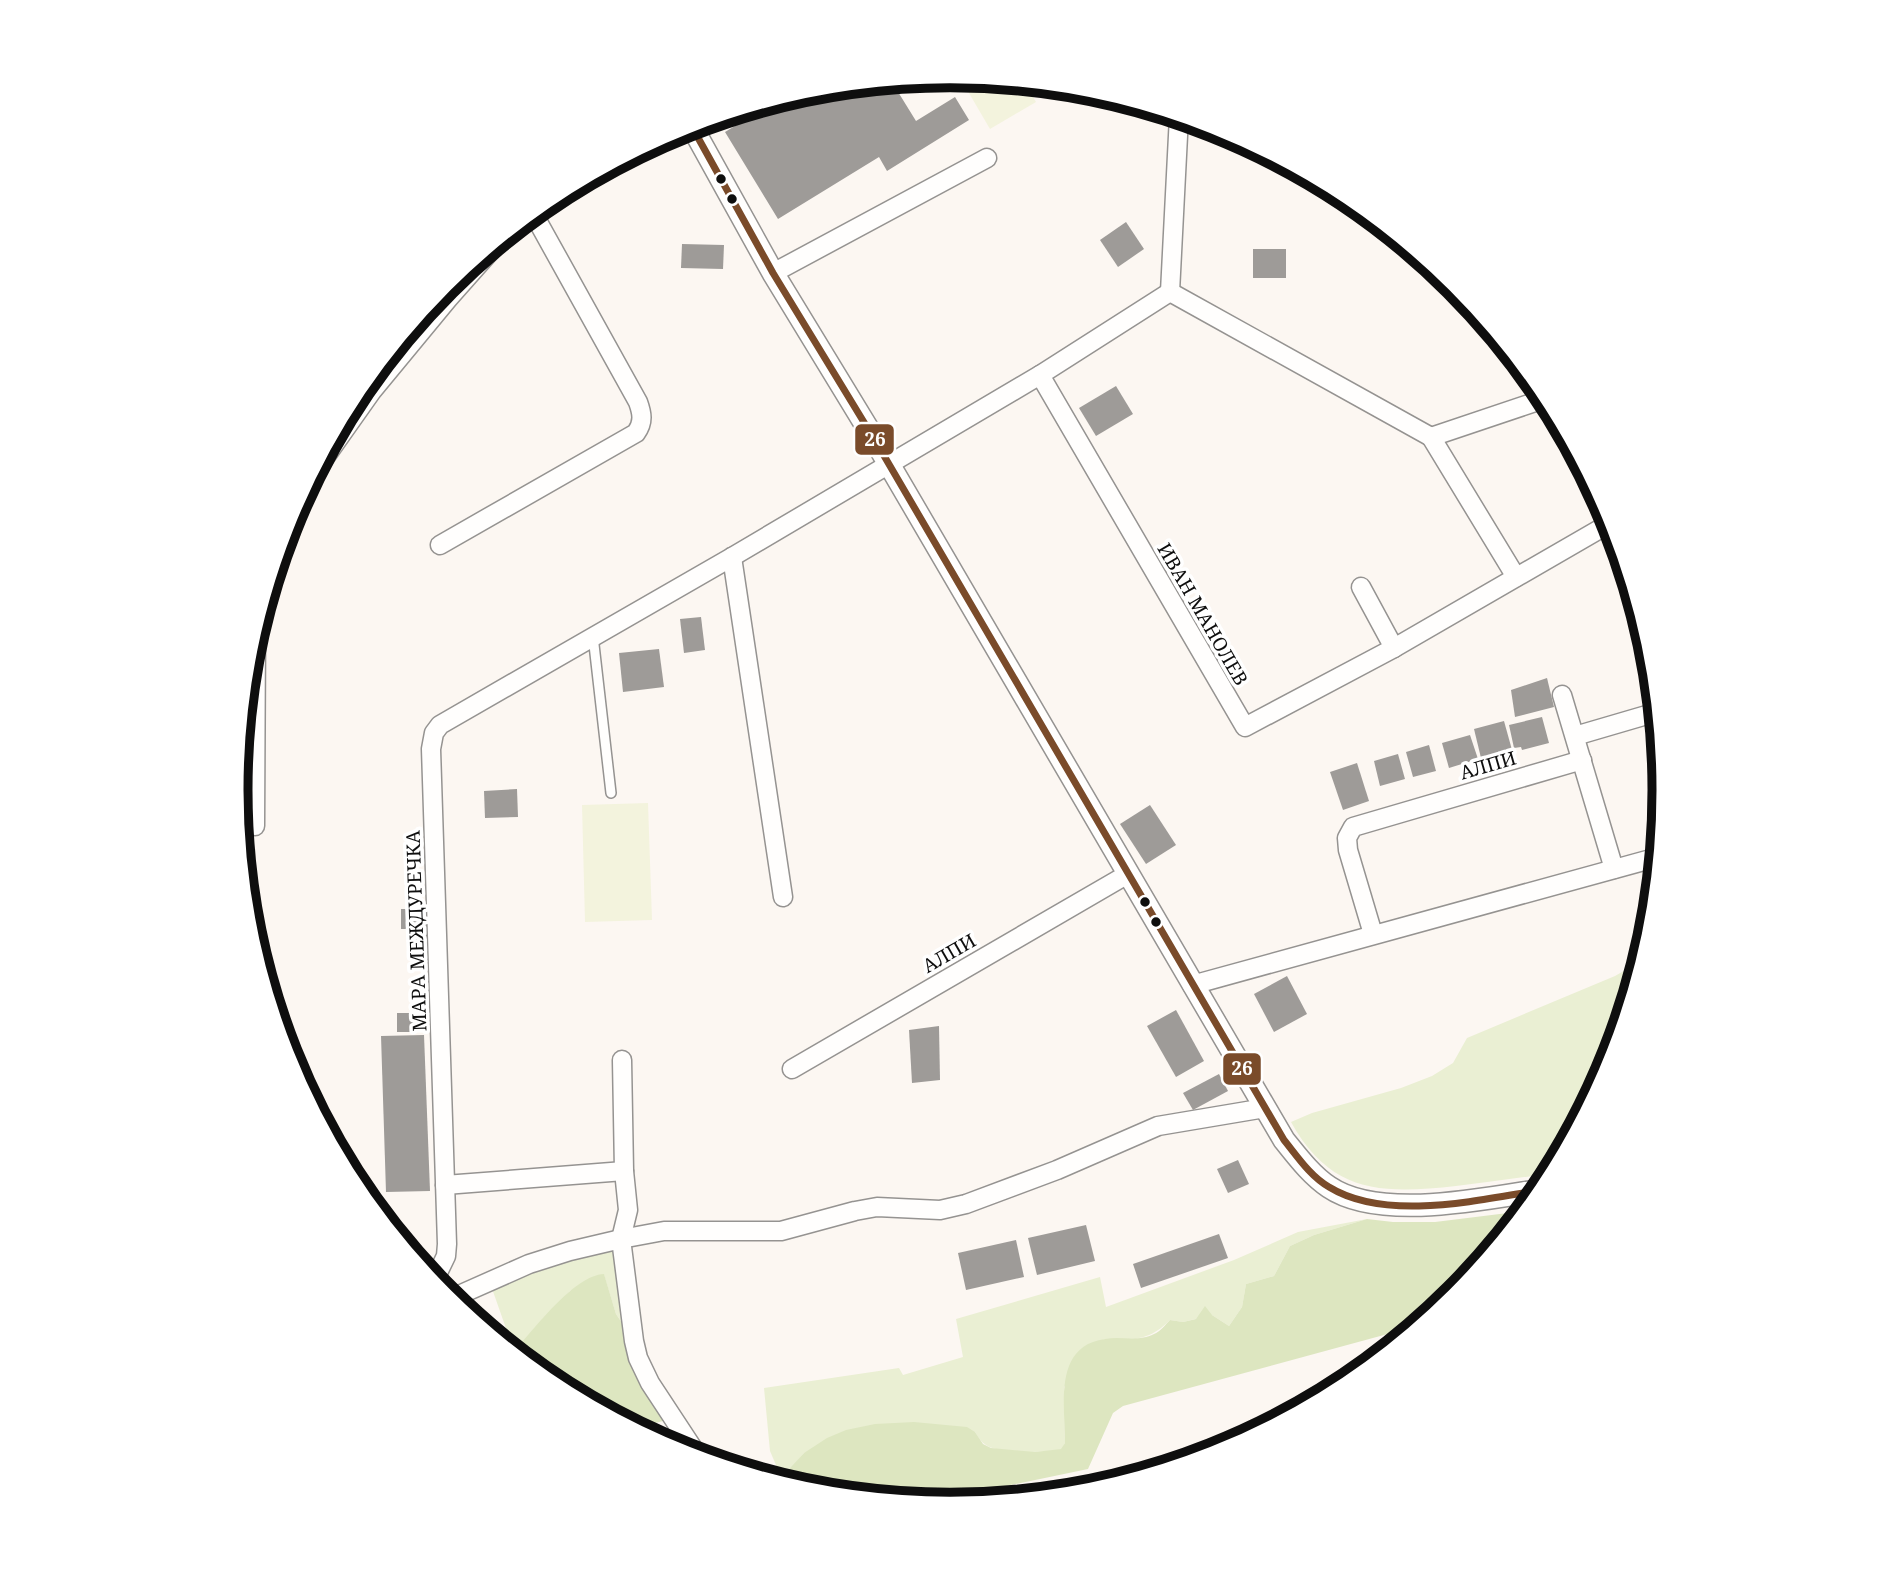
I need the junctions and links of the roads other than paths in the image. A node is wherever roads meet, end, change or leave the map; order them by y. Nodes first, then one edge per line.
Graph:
1 (1178, 126) edge
2 (697, 135) edge
3 (986, 158) dead end
4 (538, 222) edge
5 (773, 273) junction
6 (1170, 292) junction
7 (443, 305) edge
8 (1040, 375) junction
9 (379, 382) edge
10 (1536, 402) edge
11 (1431, 437) junction
12 (888, 463) junction
13 (1602, 528) edge
14 (440, 545) dead end
15 (732, 557) junction
16 (1516, 577) junction
17 (1361, 587) dead end
18 (593, 636) junction
19 (1394, 648) junction
20 (256, 694) edge
21 (1562, 695) dead end
22 (1648, 715) edge
23 (1575, 736) junction
24 (1582, 760) junction
25 (611, 793) dead end
26 (255, 826) dead end
27 (1648, 860) edge
28 (1615, 869) junction
29 (1128, 874) junction
30 (783, 897) dead end
31 (1373, 934) junction
32 (1192, 985) junction
33 (622, 1060) dead end
34 (792, 1069) dead end
35 (1265, 1108) junction
36 (624, 1171) junction
37 (445, 1185) junction
38 (1525, 1193) edge
39 (621, 1239) junction
40 (439, 1270) edge
41 (462, 1293) edge
42 (688, 1440) edge

1 - 6 street
2 - 5 street
3 - 5 street
4 - 14 street
5 - 12 street
6 - 8 street
6 - 11 street
7 - 9 street
8 - 12 street
8 - 19 street, ИВАН МАНОЛЕВ
10 - 11 street
11 - 16 street
12 - 15 street, МАРА МЕЖДУРЕЧКА
12 - 29 street
13 - 16 street, ИВАН МАНОЛЕВ
15 - 18 street, МАРА МЕЖДУРЕЧКА
15 - 30 street
16 - 19 street, ИВАН МАНОЛЕВ
17 - 19 street
18 - 25 lane
18 - 37 street, МАРА МЕЖДУРЕЧКА
20 - 26 street
21 - 23 street
22 - 23 street
23 - 24 street
24 - 28 street
24 - 31 street, АЛПИ
27 - 28 street
28 - 31 street
29 - 32 street
29 - 34 street, АЛПИ
31 - 32 street
32 - 35 street
33 - 36 street
35 - 38 street
35 - 39 street
36 - 37 street
36 - 39 street
37 - 40 street, МАРА МЕЖДУРЕЧКА
39 - 41 street
39 - 42 street

